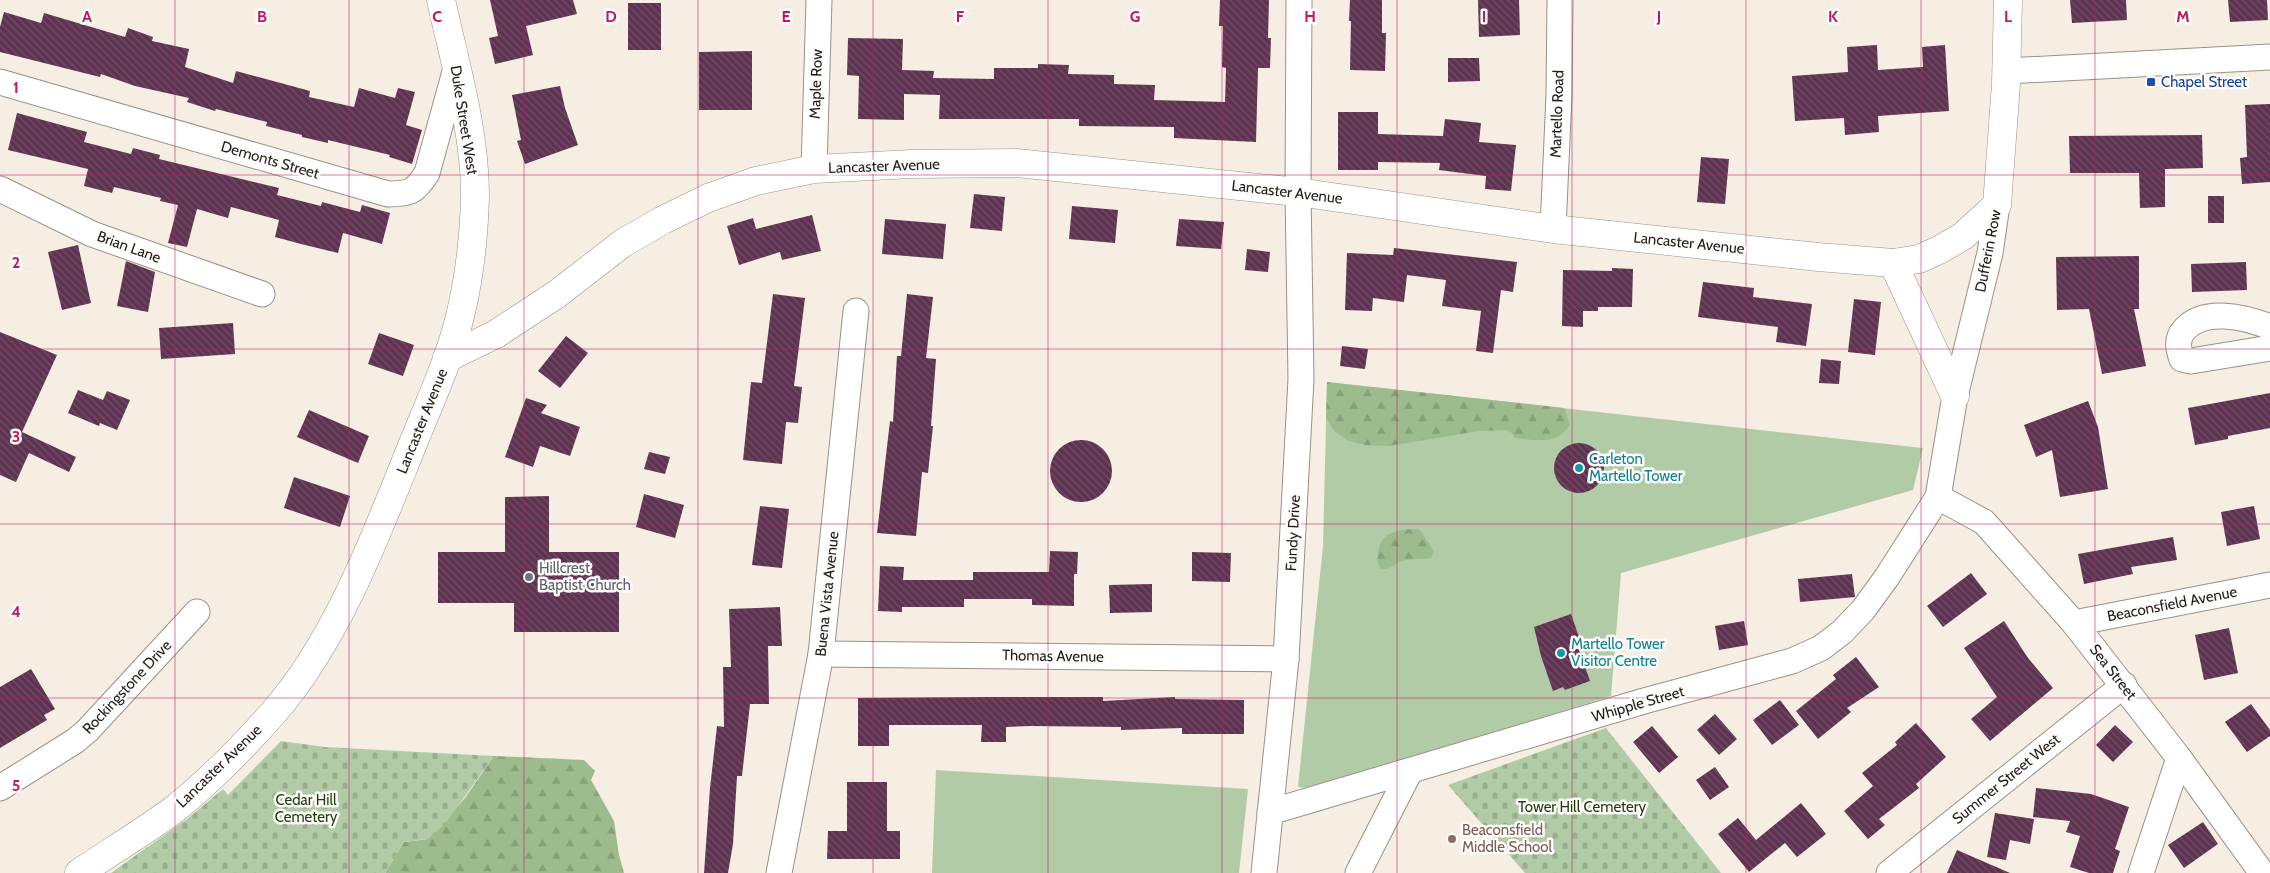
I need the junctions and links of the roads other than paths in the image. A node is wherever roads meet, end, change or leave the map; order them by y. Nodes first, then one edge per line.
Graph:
1 (441, 0) edge
2 (819, 0) edge
3 (1299, 0) edge
4 (1560, 0) edge
5 (2008, 0) edge
6 (2270, 58) edge
7 (456, 68) junction
8 (2006, 71) junction
9 (0, 82) edge
10 (814, 169) junction
11 (0, 189) edge
12 (1298, 192) junction
13 (1997, 205) junction
14 (1553, 229) junction
15 (1894, 263) junction
16 (262, 294) dead end
17 (856, 312) dead end
18 (2270, 327) edge
19 (2270, 348) edge
20 (447, 358) junction
21 (1955, 396) junction
22 (1938, 497) junction
23 (2270, 585) edge
24 (197, 612) dead end
25 (2074, 623) junction
26 (821, 654) junction
27 (1286, 659) junction
28 (2124, 685) junction
29 (2179, 758) junction
30 (1410, 771) junction
31 (0, 788) edge
32 (1270, 812) junction
33 (79, 873) edge
34 (779, 873) edge
35 (1264, 873) edge
36 (1358, 873) edge
37 (1889, 873) edge
38 (2141, 873) edge
39 (2262, 873) edge

1 - 7 street, Duke Street West
2 - 10 street, Maple Row
3 - 12 street, Fundy Drive
4 - 14 street, Martello Road
5 - 8 street, Dufferin Row
6 - 8 street
7 - 9 street, Demonts Street
7 - 20 street, Duke Street West
8 - 13 street, Dufferin Row
10 - 12 street, Lancaster Avenue
10 - 20 street, Lancaster Avenue
11 - 16 street, Brian Lane
12 - 14 street, Lancaster Avenue
12 - 27 street, Fundy Drive
13 - 15 street, Lancaster Avenue
13 - 21 street, Dufferin Row
14 - 15 street, Lancaster Avenue
15 - 21 street
17 - 26 street, Buena Vista Avenue
18 - 19 street
20 - 33 street, Lancaster Avenue
21 - 22 street, Dufferin Row
22 - 25 street, Sea Street
22 - 30 street, Whipple Street
23 - 25 street, Beaconsfield Avenue
24 - 31 street, Rockingstone Drive
25 - 28 street, Sea Street
26 - 27 street, Thomas Avenue
26 - 34 street, Buena Vista Avenue
27 - 32 street, Fundy Drive
28 - 29 street, Sea Street
28 - 37 street, Summer Street West
29 - 38 street
29 - 39 street, Sea Street
30 - 32 street, Whipple Street
30 - 36 street
32 - 35 street, Fundy Drive

